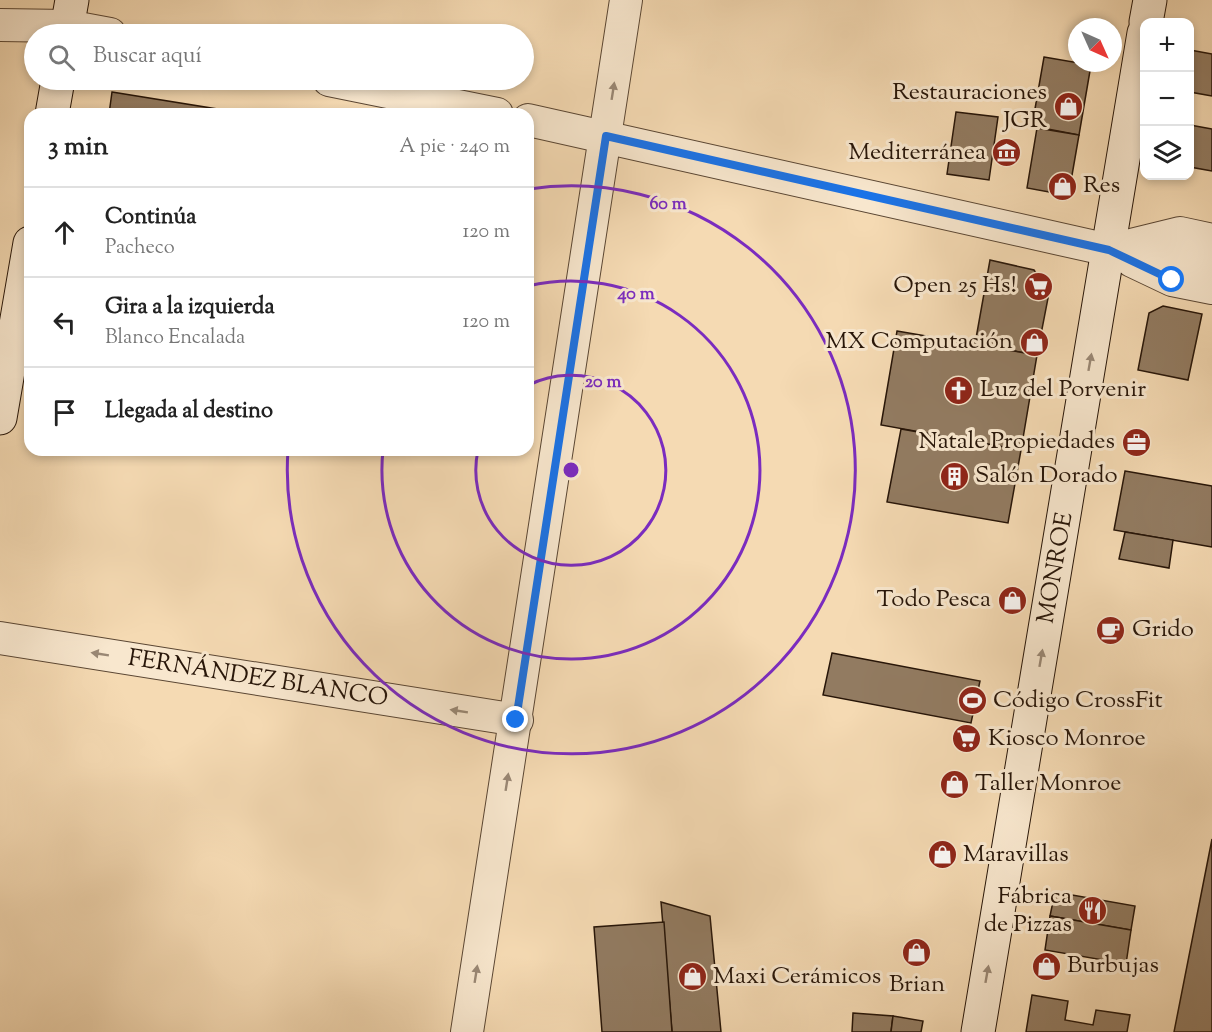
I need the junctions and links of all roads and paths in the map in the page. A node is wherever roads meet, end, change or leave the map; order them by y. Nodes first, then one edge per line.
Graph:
1 (626, 0) edge
2 (1150, 0) edge
3 (1147, 18) edge
4 (69, 20) edge
5 (0, 25) edge
6 (1140, 58) edge
7 (56, 90) edge
8 (378, 90) edge
9 (53, 108) edge
10 (467, 108) edge
11 (534, 121) edge
12 (606, 136) junction
13 (1212, 240) edge
14 (1109, 250) junction
15 (1212, 265) edge
16 (24, 278) edge
17 (1212, 288) edge
18 (0, 417) edge
19 (0, 638) edge
20 (516, 720) junction
21 (467, 1032) edge
22 (978, 1032) edge

12 -> 1 street
2 - 3 main road
4 - 5 street
6 - 14 main road, MONROE
7 - 9 main road
8 - 10 street
11 - 12 street
12 - 14 street
12 - 20 street
13 - 14 street
14 - 15 street
14 - 17 street
22 -> 14 main road, MONROE
16 - 18 main road
20 -> 19 street, FERNÁNDEZ BLANCO
21 -> 20 street

